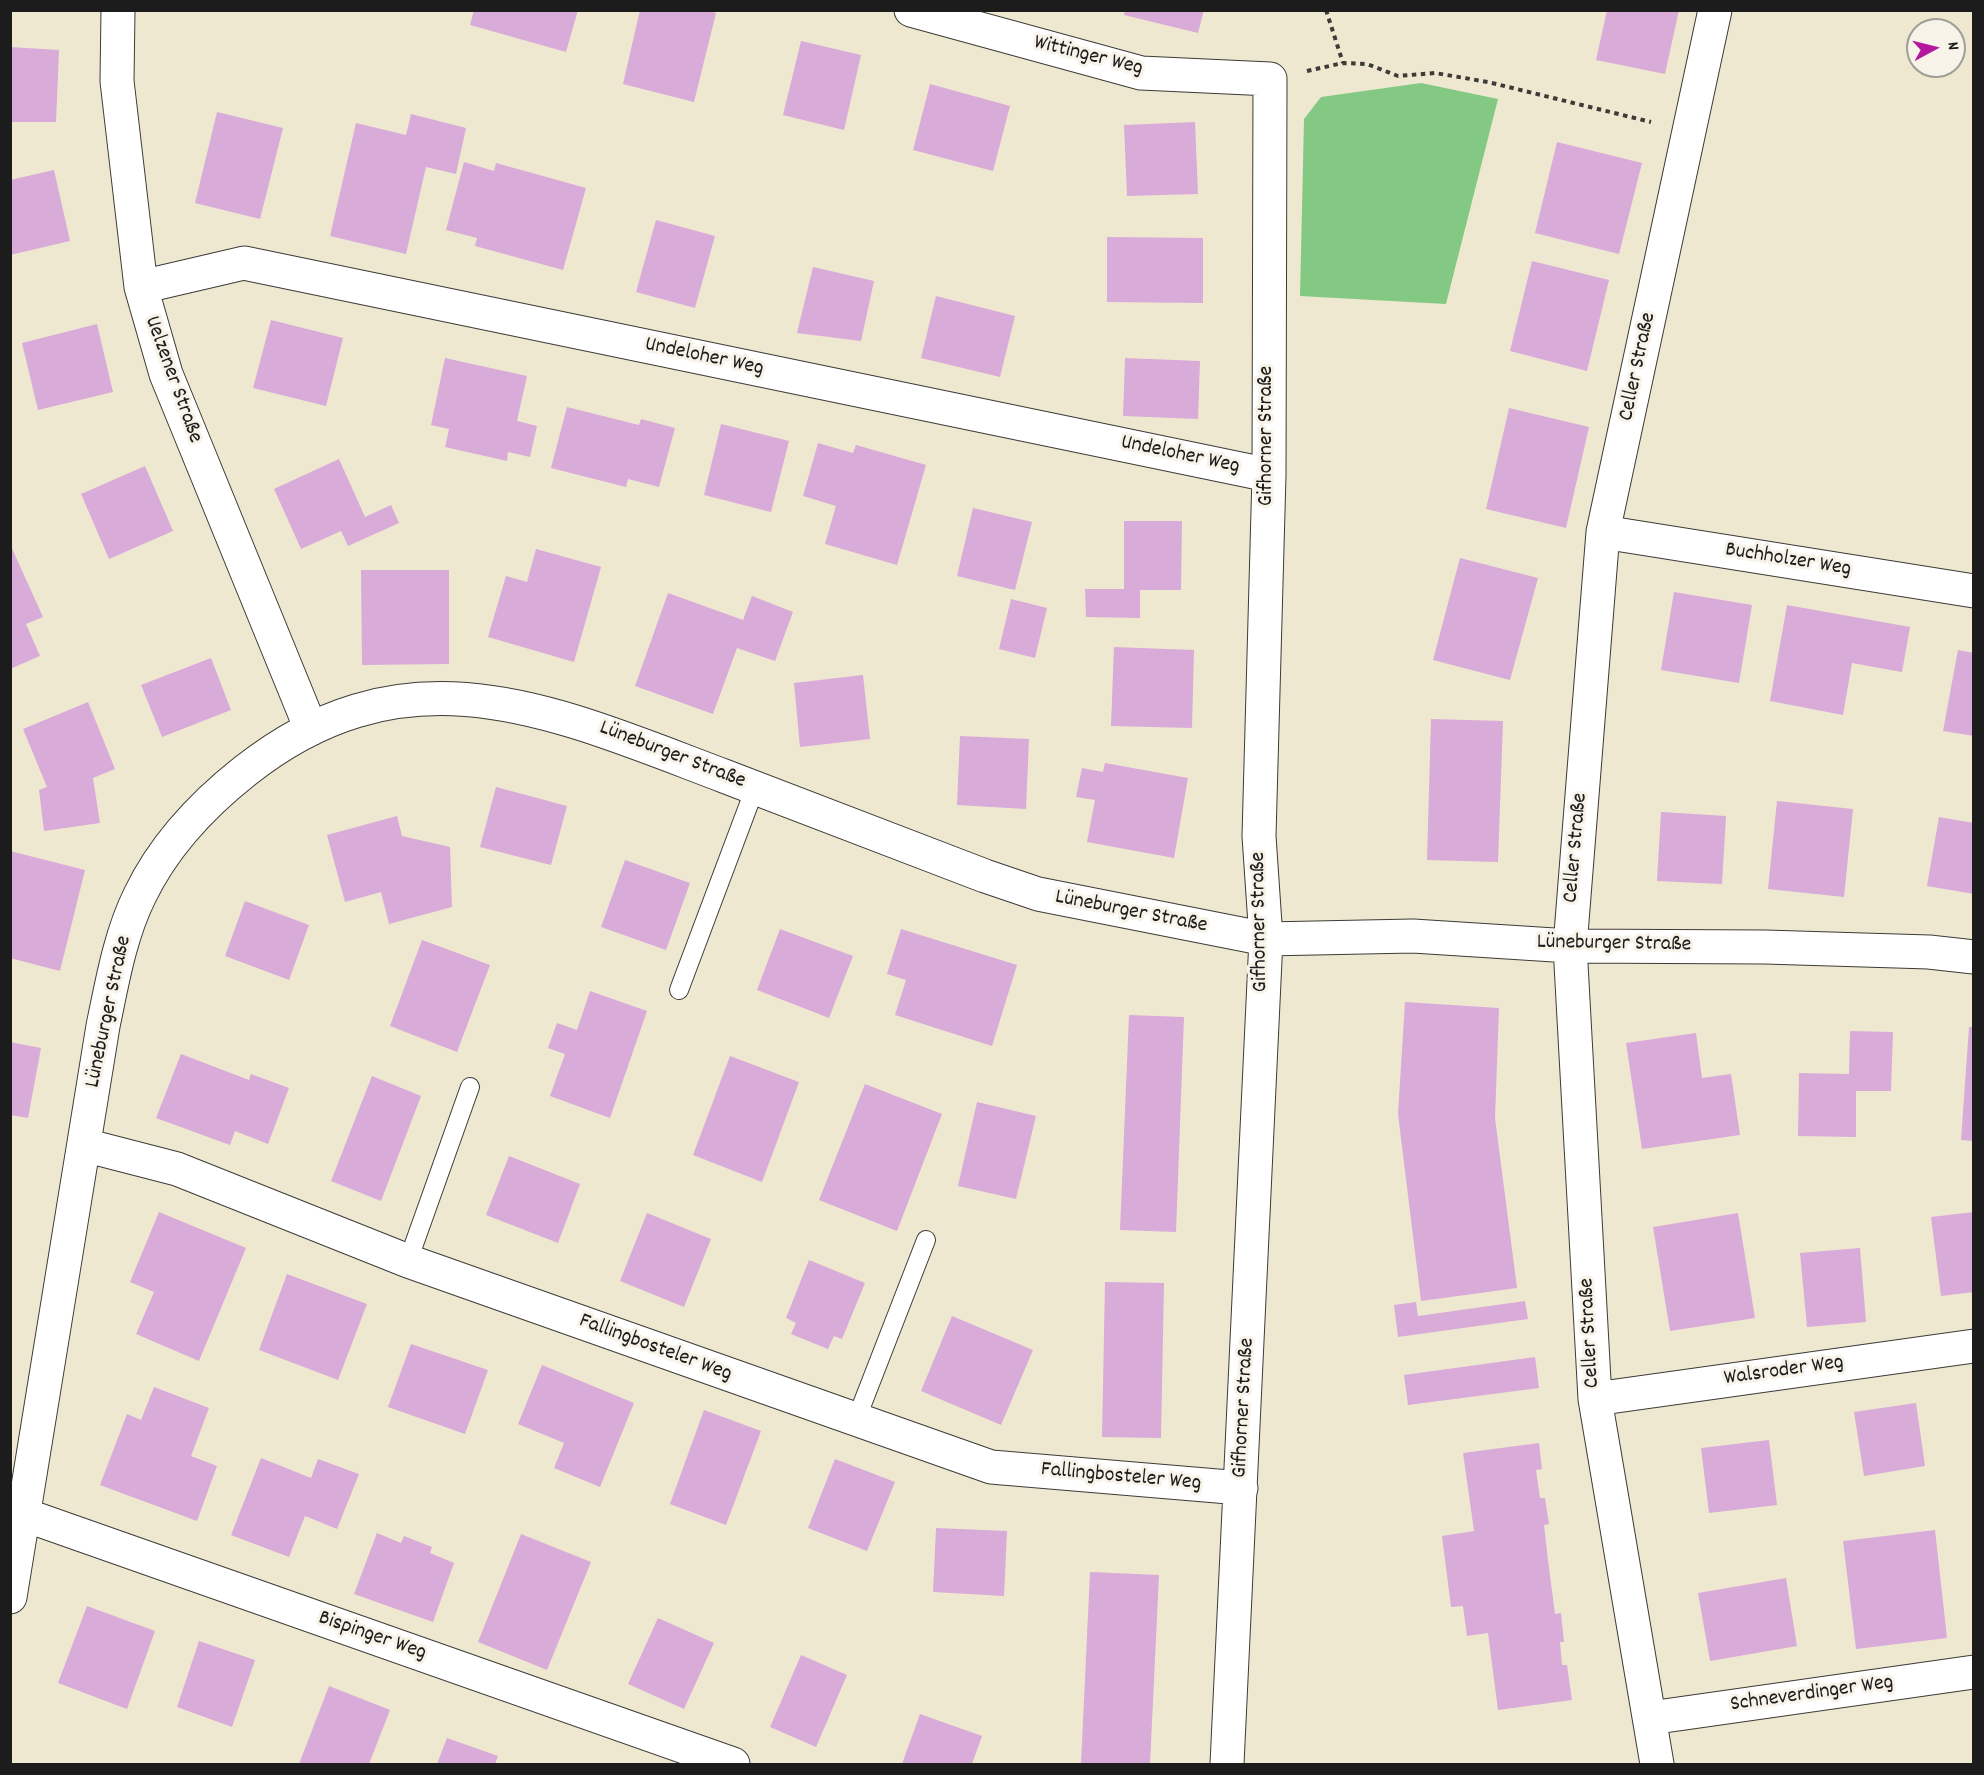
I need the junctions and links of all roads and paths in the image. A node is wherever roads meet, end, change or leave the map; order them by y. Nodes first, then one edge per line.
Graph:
1 (118, 10) edge
2 (911, 10) edge
3 (1326, 10) edge
4 (1716, 10) edge
5 (1342, 63) junction
6 (1270, 79) junction
7 (1689, 132) junction
8 (141, 288) junction
9 (1269, 475) junction
10 (1603, 532) junction
11 (1974, 591) edge
12 (311, 729) junction
13 (755, 788) junction
14 (1266, 939) junction
15 (1570, 946) junction
16 (1974, 957) edge
17 (679, 990) dead end
18 (471, 1087) dead end
19 (84, 1145) junction
20 (926, 1240) dead end
21 (408, 1261) junction
22 (1974, 1346) edge
23 (1595, 1399) junction
24 (856, 1420) junction
25 (1241, 1488) junction
26 (18, 1513) edge
27 (10, 1597) edge
28 (1974, 1672) edge
29 (1650, 1718) junction
30 (733, 1764) edge
31 (1227, 1764) edge
32 (1657, 1764) edge

1 - 8 street, Uelzener Straße
2 - 6 street, Wittinger Weg
3 - 5 path
4 - 7 street, Celler Straße
5 - 6 path
5 - 7 path
6 - 9 street, Gifhorner Straße
7 - 10 street, Celler Straße
8 - 9 street, Undeloher Weg
8 - 12 street, Uelzener Straße
9 - 14 street, Gifhorner Straße
10 - 11 street, Buchholzer Weg
10 - 15 street, Celler Straße
12 - 13 street, Lüneburger Straße
12 - 19 street, Lüneburger Straße
13 - 14 street, Lüneburger Straße
13 - 17 lane
14 - 15 street, Lüneburger Straße
14 - 25 street, Gifhorner Straße
15 - 16 street, Lüneburger Straße
15 - 23 street, Celler Straße
18 - 21 lane
19 - 21 street, Fallingbosteler Weg
19 - 26 street, Lüneburger Straße
20 - 24 lane
21 - 24 street, Fallingbosteler Weg
22 - 23 street, Walsroder Weg
23 - 29 street, Celler Straße
24 - 25 street, Fallingbosteler Weg
25 - 31 street, Gifhorner Straße
26 - 27 street, Lüneburger Straße
26 - 30 street, Bispinger Weg
28 - 29 street, Schneverdinger Weg
29 - 32 street, Celler Straße

